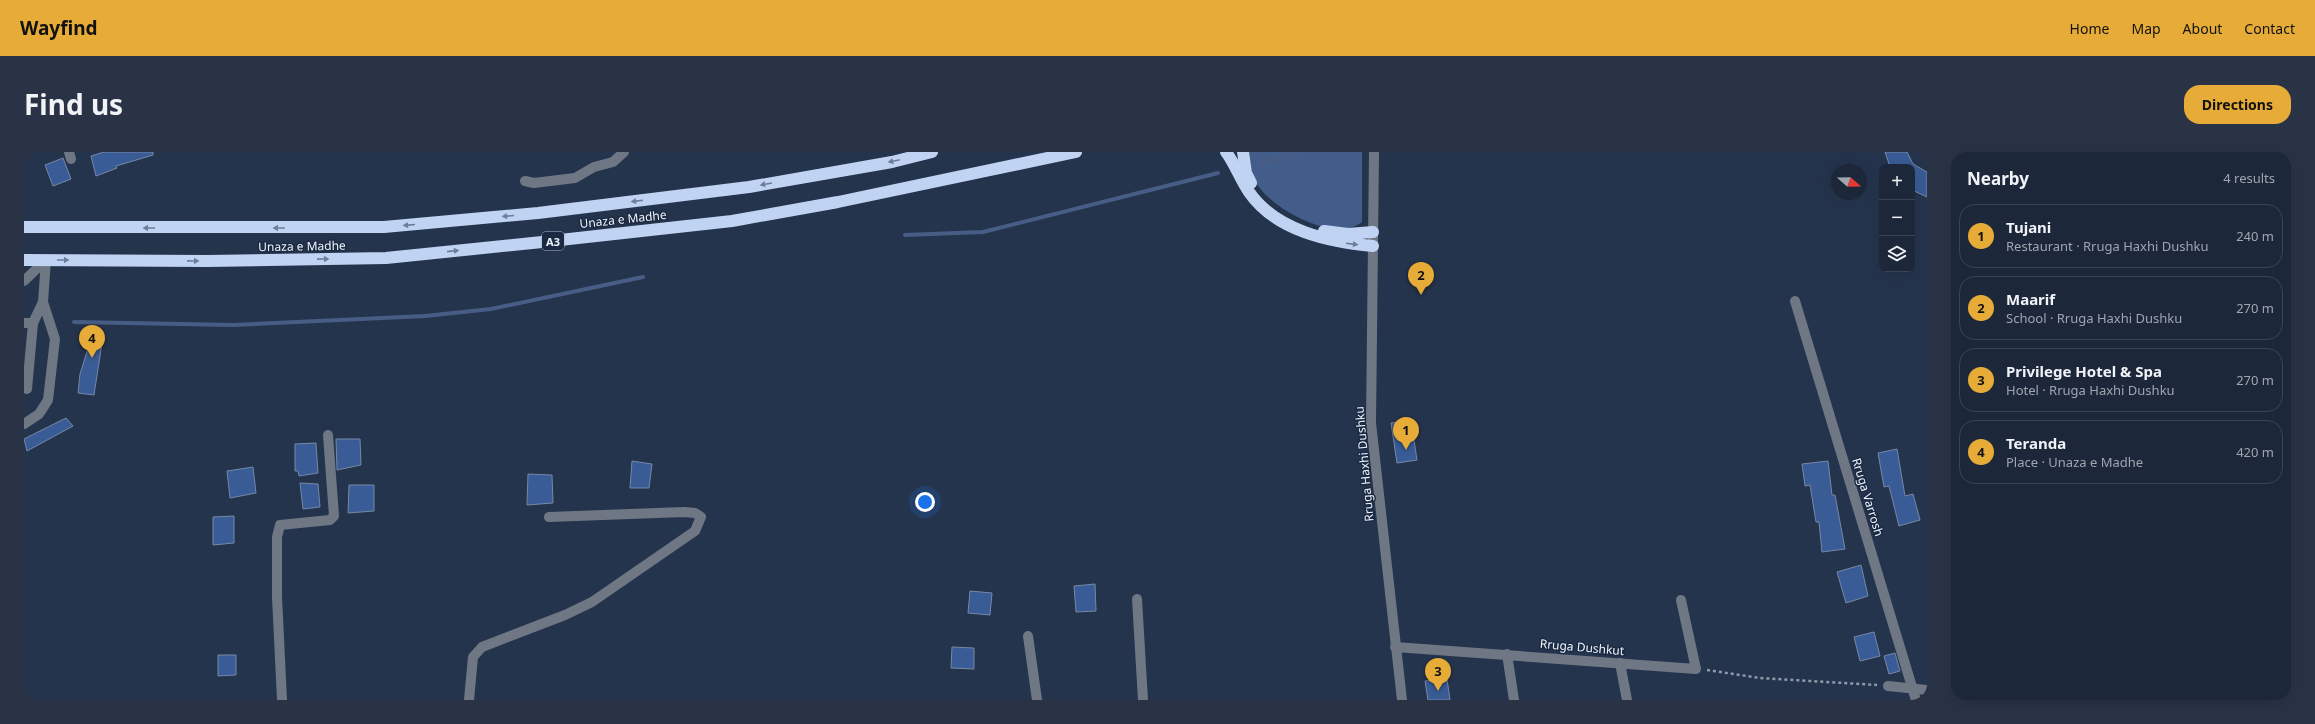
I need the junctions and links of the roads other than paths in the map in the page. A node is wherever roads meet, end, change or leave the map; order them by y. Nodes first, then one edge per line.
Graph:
1 (624, 152) edge
2 (932, 152) edge
3 (1076, 152) edge
4 (1226, 152) edge
5 (1244, 152) edge
6 (1374, 152) edge
7 (526, 181) dead end
8 (24, 227) edge
9 (1373, 232) junction
10 (1373, 246) junction
11 (24, 260) edge
12 (46, 260) junction
13 (24, 281) edge
14 (1794, 301) dead end
15 (43, 302) junction
16 (28, 323) edge
17 (27, 388) dead end
18 (24, 424) edge
19 (328, 435) dead end
20 (549, 517) dead end
21 (1137, 599) dead end
22 (1681, 600) dead end
23 (1028, 636) dead end
24 (1395, 647) junction
25 (1506, 654) junction
26 (1620, 663) junction
27 (1888, 686) road end
28 (1912, 690) junction
29 (1927, 690) edge
30 (282, 700) edge
31 (469, 700) edge
32 (1037, 700) edge
33 (1143, 700) edge
34 (1402, 700) edge
35 (1514, 700) edge
36 (1627, 700) edge
37 (1916, 700) edge

1 - 7 street
2 -> 8 highway, Unaza e Madhe
12 -> 3 highway, Unaza e Madhe / A3
4 -> 10 highway
5 - 9 highway
6 - 9 street, Rruga Haxhi Dushku
9 - 10 street, Rruga Haxhi Dushku
10 - 24 street, Rruga Haxhi Dushku
11 - 12 highway, Unaza e Madhe / A3
12 - 13 street
12 - 15 street
14 - 28 street, Rruga Varrosh
15 - 16 street
15 - 18 street
16 - 17 street
19 - 30 street
20 - 31 street
21 - 33 street
22 - 26 street, Rruga Dushkut
23 - 32 street
24 - 25 street, Rruga Dushkut
24 - 34 street, Rruga Haxhi Dushku
25 - 26 street, Rruga Dushkut
25 - 35 street
26 - 36 street
27 - 28 street
28 - 29 street
28 - 37 street, Rruga Varrosh

